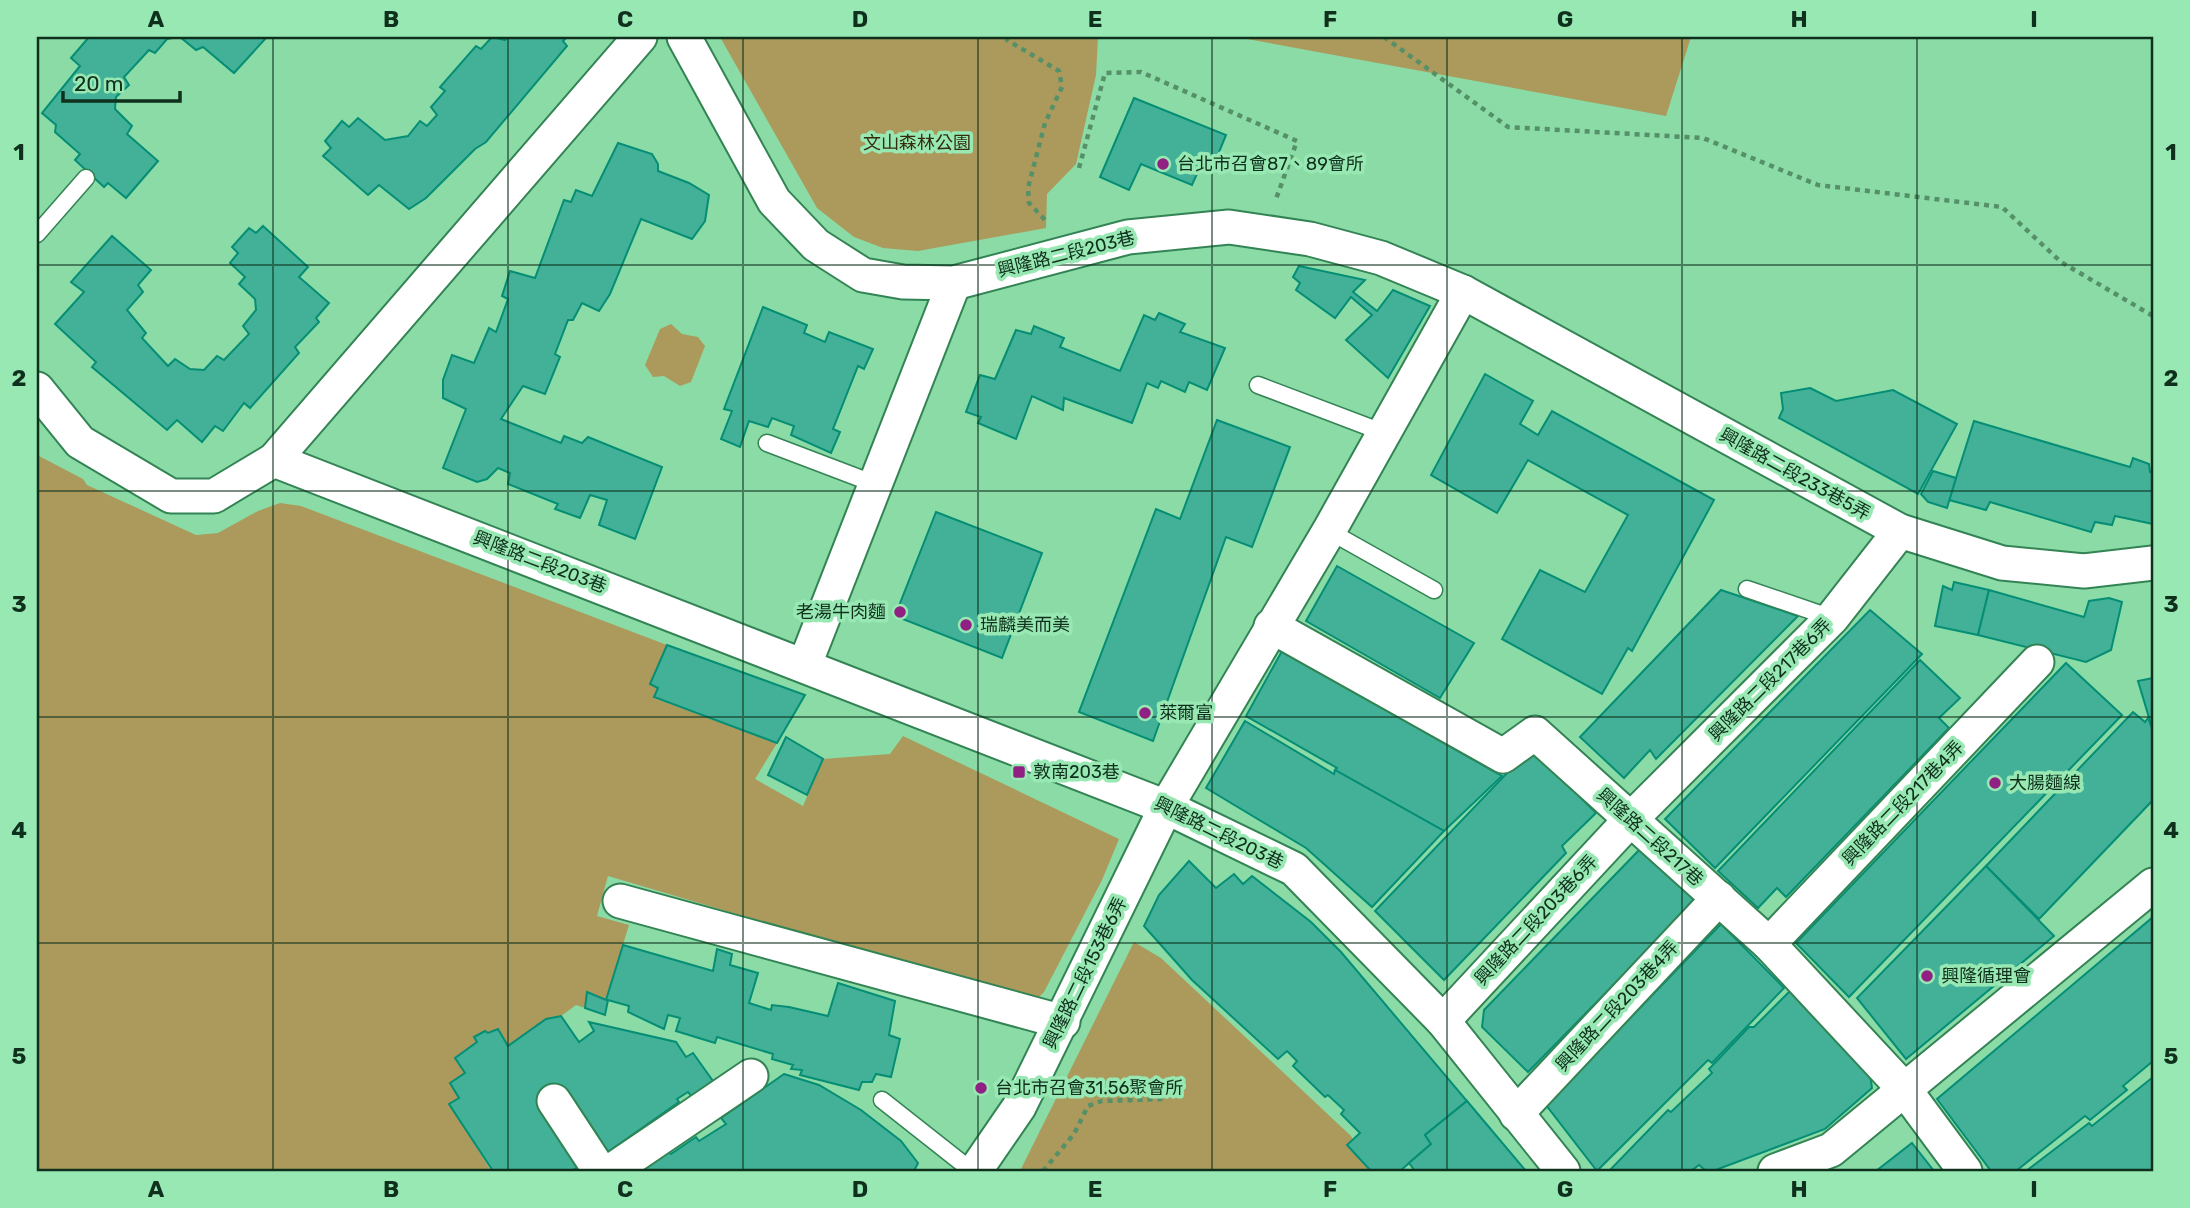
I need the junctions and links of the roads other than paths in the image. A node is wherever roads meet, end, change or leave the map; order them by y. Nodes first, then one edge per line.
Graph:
1 (640, 37) edge
2 (684, 37) edge
3 (86, 178) dead end
4 (37, 234) edge
5 (954, 283) junction
6 (1463, 292) junction
7 (1258, 385) dead end
8 (37, 389) edge
9 (1382, 432) junction
10 (767, 443) dead end
11 (274, 460) junction
12 (875, 484) junction
13 (1329, 531) junction
14 (1900, 531) junction
15 (2153, 563) edge
16 (1747, 589) dead end
17 (1434, 590) dead end
18 (1832, 618) junction
19 (1270, 626) junction
20 (2038, 662) dead end
21 (806, 664) junction
22 (1166, 807) junction
23 (1630, 820) junction
24 (2153, 885) edge
25 (1719, 898) junction
26 (620, 901) dead end
27 (1769, 944) junction
28 (1063, 1021) junction
29 (1443, 1021) junction
30 (751, 1076) dead end
31 (1905, 1090) junction
32 (882, 1100) dead end
33 (554, 1101) dead end
34 (1516, 1114) junction
35 (600, 1171) edge
36 (611, 1171) edge
37 (974, 1171) edge
38 (1563, 1171) edge
39 (1775, 1171) edge
40 (1965, 1171) edge

1 - 11 street
2 - 5 street, 興隆路二段203巷
3 - 4 lane
5 - 6 street, 興隆路二段203巷
5 - 12 street
6 - 9 street, 興隆路二段153巷6弄
6 - 14 street, 興隆路二段233巷5弄
7 - 9 lane
8 - 11 street
9 - 13 street, 興隆路二段153巷6弄
10 - 12 lane
11 - 21 street, 興隆路二段203巷
12 - 21 street
13 - 17 lane
13 - 19 street, 興隆路二段153巷6弄
14 - 15 street, 興隆路二段233巷5弄
14 - 18 street, 興隆路二段217巷6弄
16 - 18 lane
18 - 23 street, 興隆路二段217巷6弄
19 - 22 street, 興隆路二段153巷6弄
19 - 23 street, 興隆路二段217巷
20 - 27 street, 興隆路二段217巷4弄
21 - 22 street, 興隆路二段203巷
22 - 28 street, 興隆路二段153巷6弄
22 - 29 street, 興隆路二段203巷
23 - 25 street, 興隆路二段217巷
23 - 29 street, 興隆路二段203巷6弄
24 - 31 street
25 - 27 street, 興隆路二段217巷
25 - 34 street, 興隆路二段203巷4弄
26 - 28 street
27 - 31 street, 興隆路二段217巷
28 - 37 street, 興隆路二段153巷6弄
29 - 34 street, 興隆路二段203巷
30 - 36 street
31 - 39 street
31 - 40 street, 興隆路二段217巷
32 - 37 lane
33 - 35 street
34 - 38 street, 興隆路二段203巷

